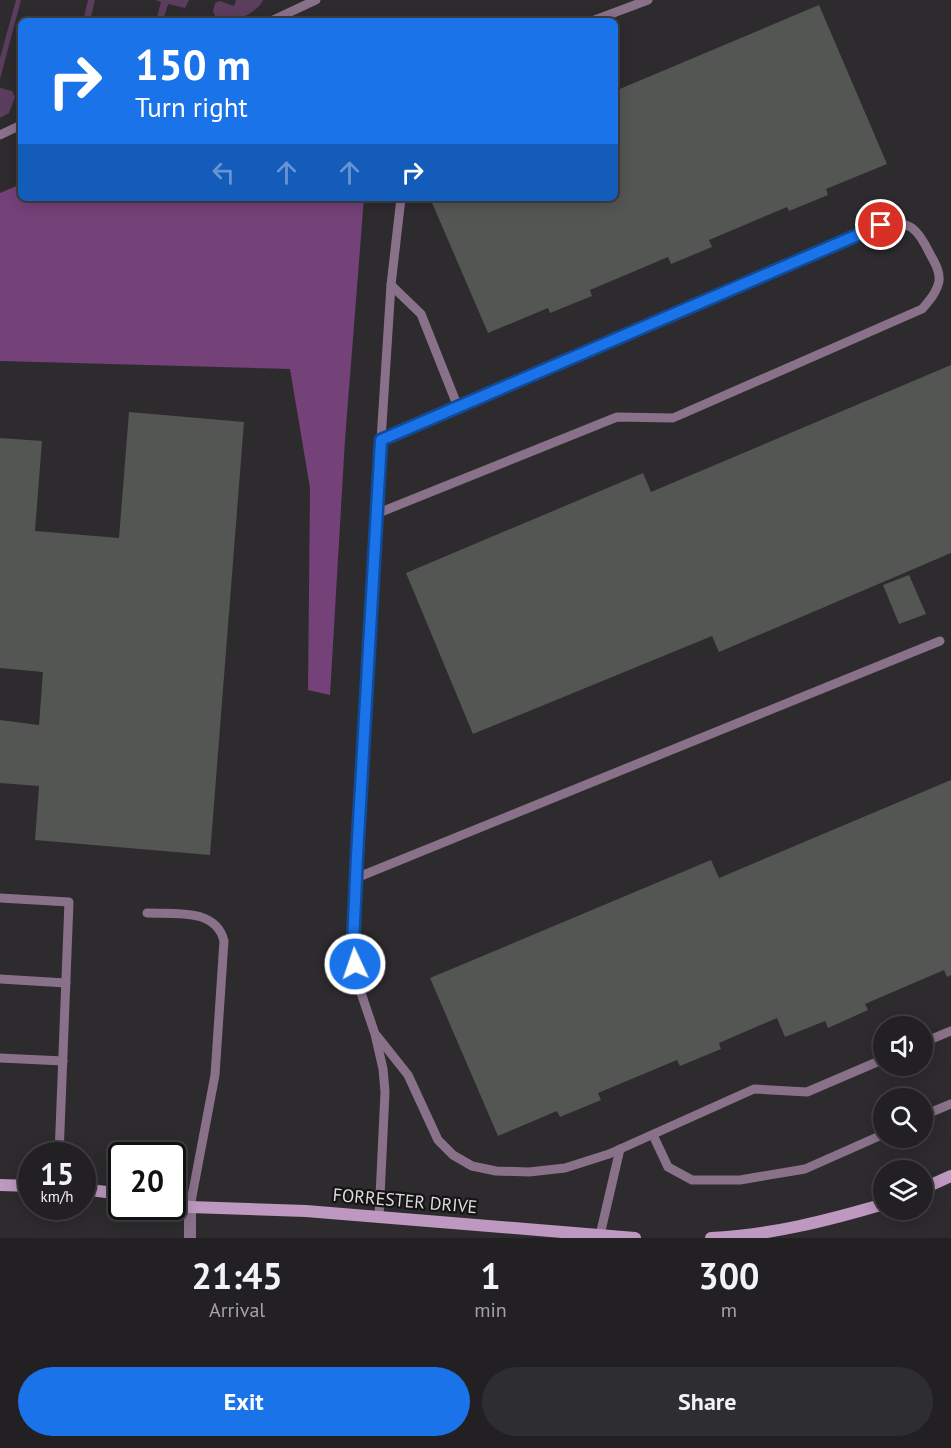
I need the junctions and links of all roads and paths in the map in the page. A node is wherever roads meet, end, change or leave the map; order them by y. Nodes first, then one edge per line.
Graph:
1 (316, 0) edge
2 (648, 0) edge
3 (277, 18) edge
4 (600, 18) edge
5 (18, 126) edge
6 (0, 135) edge
7 (401, 201) edge
8 (391, 285) junction
9 (458, 407) junction
10 (381, 440) junction
11 (376, 514) junction
12 (940, 641) dead end
13 (356, 878) junction
14 (0, 898) edge
15 (147, 912) dead end
16 (0, 979) edge
17 (66, 983) junction
18 (951, 1030) edge
19 (375, 1035) junction
20 (933, 1038) edge
21 (0, 1058) edge
22 (63, 1061) junction
23 (873, 1064) edge
24 (951, 1104) edge
25 (933, 1111) edge
26 (653, 1135) junction
27 (873, 1139) edge
28 (60, 1142) edge
29 (620, 1149) junction
30 (951, 1176) edge
31 (933, 1184) edge
32 (0, 1185) edge
33 (18, 1186) edge
34 (186, 1206) edge
35 (190, 1207) junction
36 (873, 1207) edge
37 (379, 1217) junction
38 (600, 1235) junction
39 (190, 1238) edge
40 (635, 1238) edge
41 (711, 1238) edge

1 - 3 lane
2 - 4 lane
5 - 6 lane
7 - 8 lane
8 - 9 lane
8 - 10 lane
9 - 10 lane
9 - 11 lane
10 - 11 lane
11 - 13 lane
12 - 13 lane
13 - 19 lane
14 - 17 lane
15 - 35 lane
16 - 17 lane
17 - 22 lane
18 - 20 lane
19 - 29 lane
19 - 37 lane
21 - 22 lane
22 - 28 lane
23 - 26 lane
24 - 25 lane
26 - 27 lane
26 - 29 lane
29 - 38 lane
30 - 31 street
32 - 33 street
34 - 35 street, FORRESTER DRIVE
35 - 37 street, FORRESTER DRIVE
35 - 39 street
36 - 41 street
37 - 38 street, FORRESTER DRIVE
38 - 40 street, FORRESTER DRIVE

